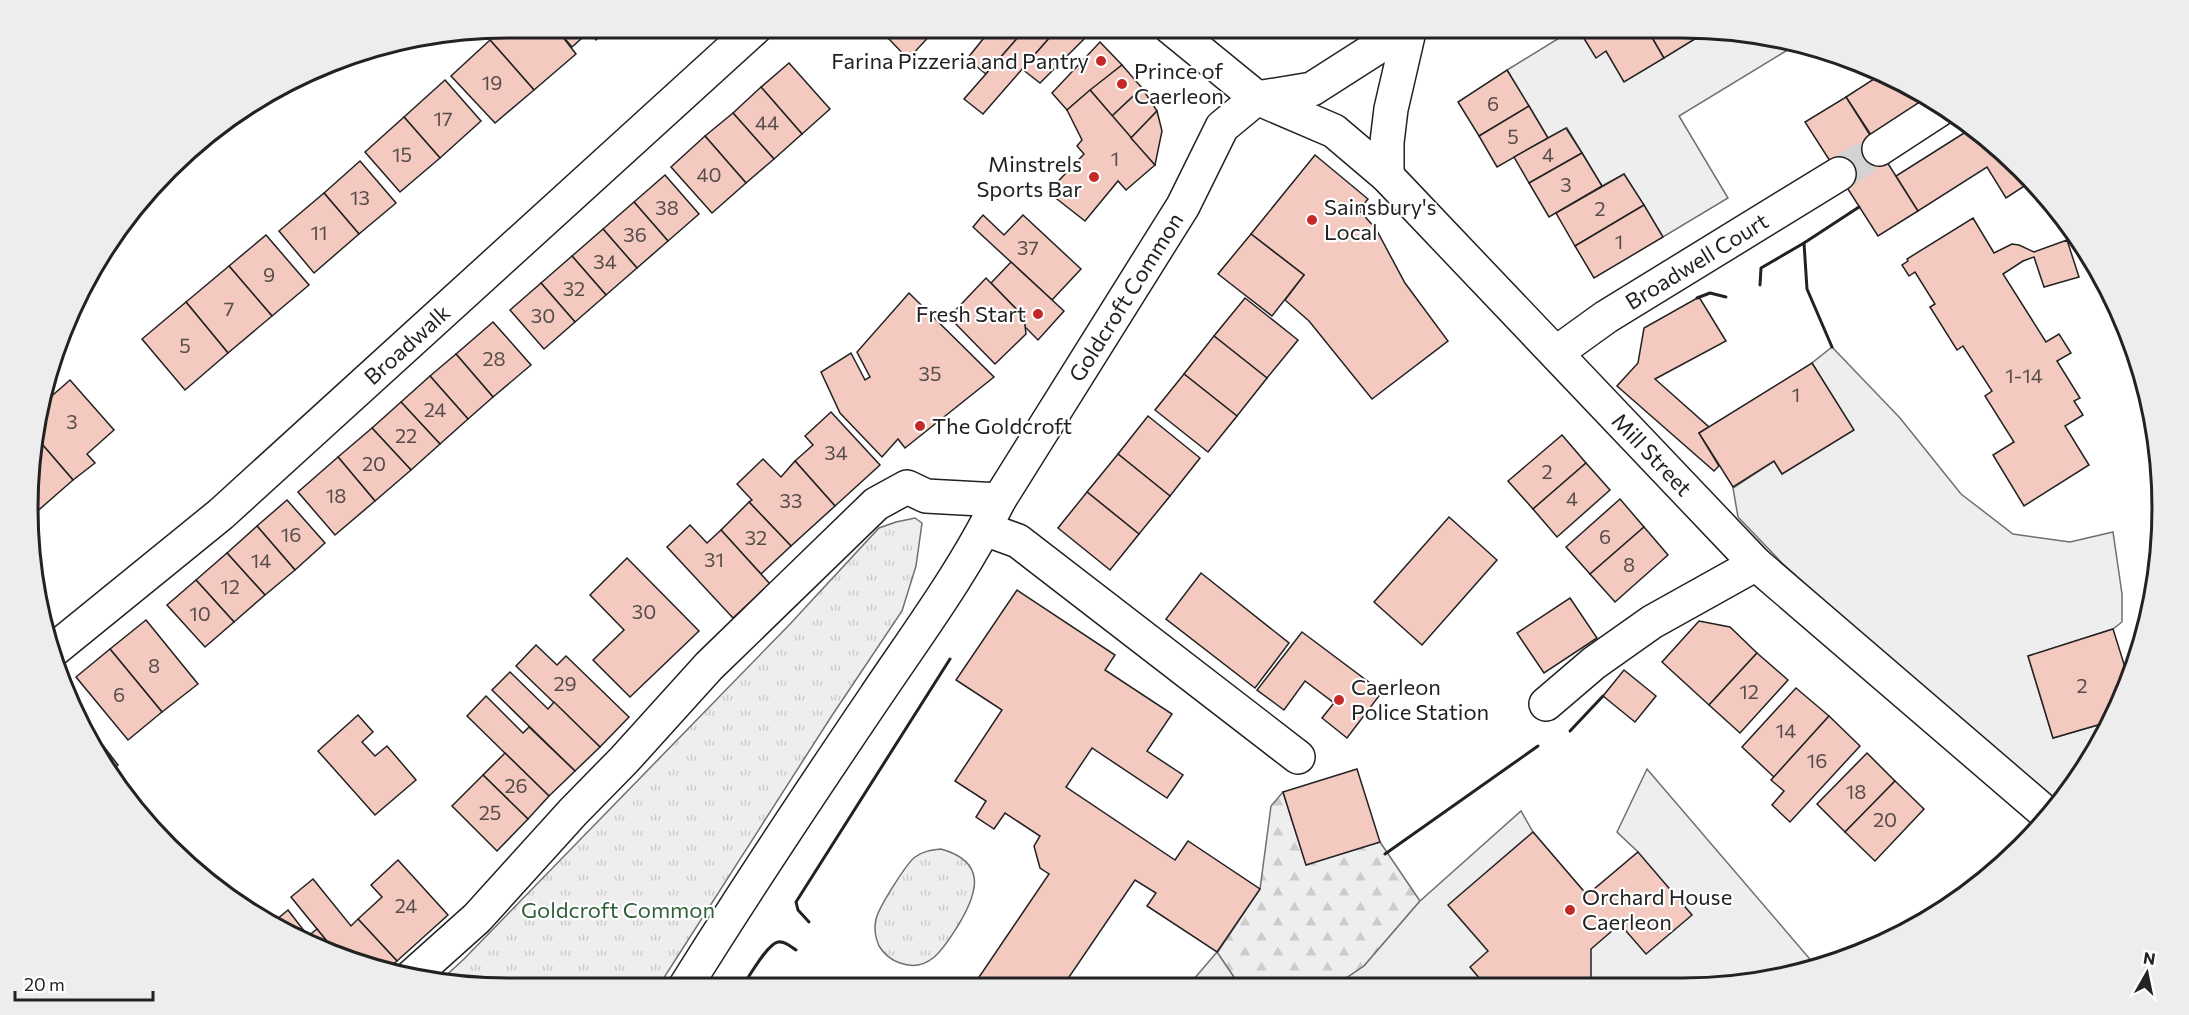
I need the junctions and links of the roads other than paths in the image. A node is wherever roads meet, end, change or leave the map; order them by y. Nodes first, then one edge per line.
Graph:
1 (744, 38) edge
2 (1183, 38) edge
3 (1392, 38) edge
4 (1407, 38) edge
5 (1257, 98) junction
6 (1935, 112) edge
7 (1879, 149) tunnel mouth
8 (1839, 174) tunnel mouth
9 (1387, 176) junction
10 (1556, 353) junction
11 (992, 515) junction
12 (1756, 564) junction
13 (59, 646) edge
14 (1546, 704) dead end
15 (1298, 758) dead end
16 (2041, 809) edge
17 (420, 969) edge
18 (691, 978) edge

1 - 13 street, Broadwalk
2 - 5 street, Mill Street
3 - 5 street
4 - 9 street
5 - 9 street, Mill Street
5 - 11 street, Goldcroft Common
6 - 7 street
8 - 10 street, Broadwell Court
9 - 10 street, Mill Street
10 - 12 street, Mill Street
11 - 15 street
11 - 17 street
11 - 18 street, Goldcroft Common
12 - 14 street
12 - 16 street, Mill Street

